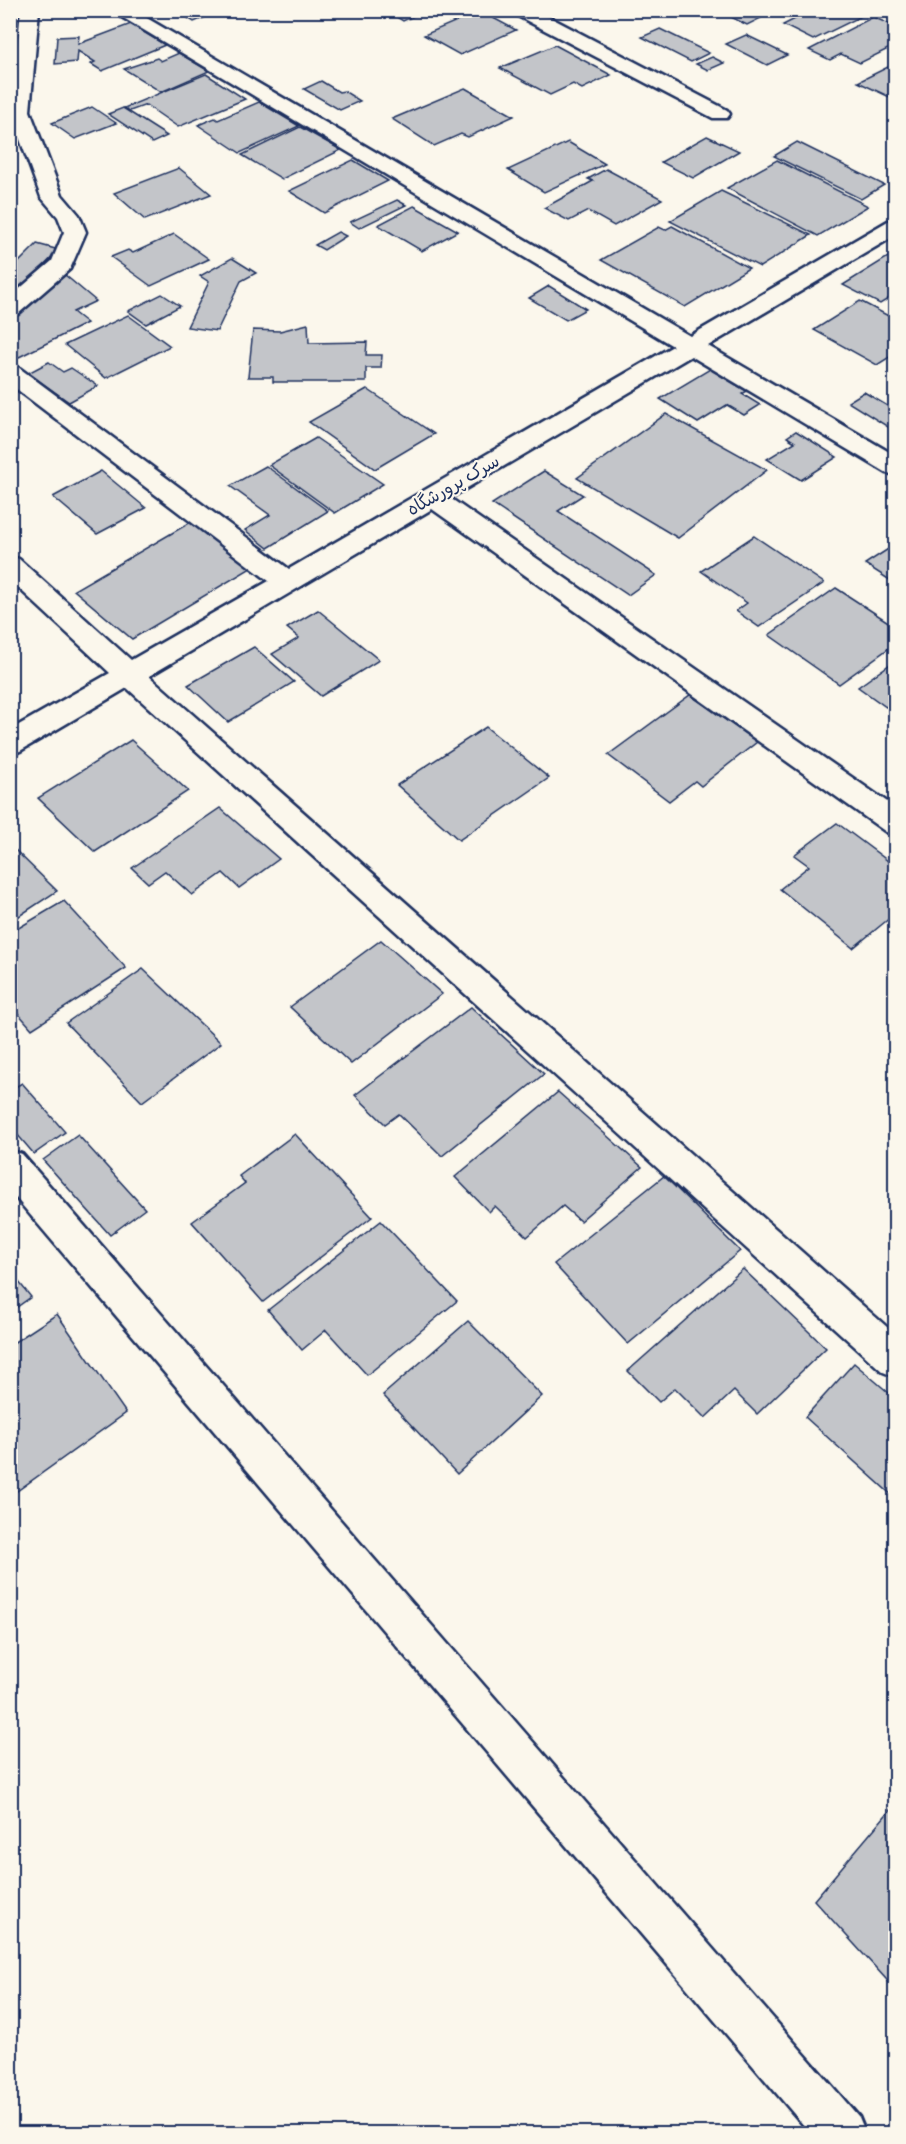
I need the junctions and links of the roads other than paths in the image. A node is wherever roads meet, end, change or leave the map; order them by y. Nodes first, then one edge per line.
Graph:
1 (30, 10) edge
2 (119, 10) edge
3 (521, 10) edge
4 (720, 114) dead end
5 (896, 226) edge
6 (10, 309) edge
7 (691, 346) junction
8 (10, 372) edge
9 (896, 466) edge
10 (432, 497) junction
11 (10, 565) edge
12 (288, 582) junction
13 (129, 674) junction
14 (10, 744) edge
15 (896, 824) edge
16 (10, 1165) edge
17 (896, 1359) edge
18 (842, 2133) edge

1 - 6 street
2 - 7 street
3 - 4 street
5 - 7 street, سرک پرورشگاه
7 - 9 street
7 - 10 street, سرک پرورشگاه
8 - 12 street
10 - 12 street, سرک پرورشگاه
10 - 15 street
11 - 13 street
12 - 13 street, سرک پرورشگاه
13 - 14 street, سرک پرورشگاه
13 - 17 street
16 - 18 street

